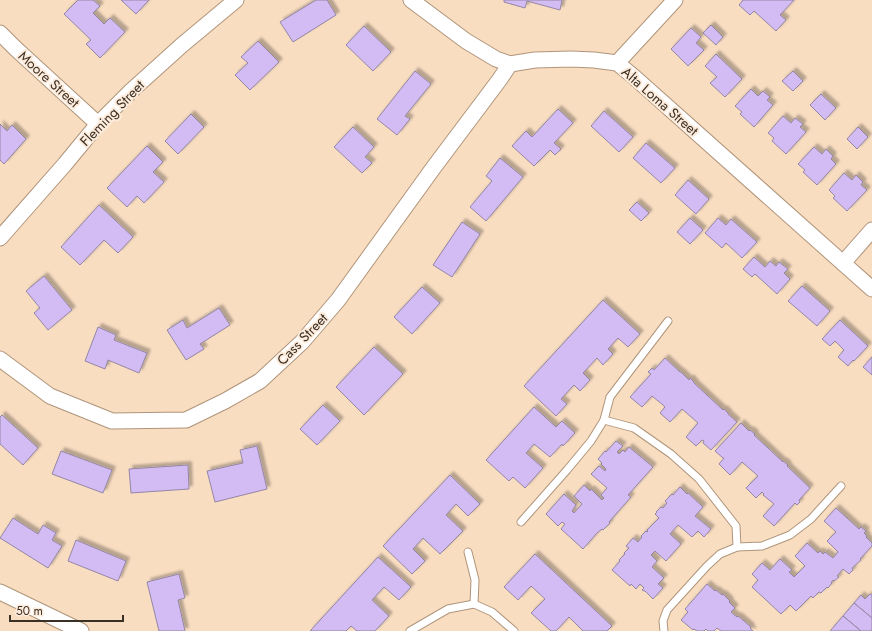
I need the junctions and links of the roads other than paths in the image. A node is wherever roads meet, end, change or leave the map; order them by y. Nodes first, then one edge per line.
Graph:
1 (236, 0) edge
2 (411, 0) edge
3 (675, 0) edge
4 (0, 33) edge
5 (617, 63) junction
6 (510, 64) junction
7 (98, 124) junction
8 (872, 230) edge
9 (0, 238) edge
10 (843, 263) junction
11 (872, 289) edge
12 (668, 321) dead end
13 (0, 359) edge
14 (604, 420) junction
15 (840, 486) dead end
16 (521, 522) dead end
17 (737, 547) junction
18 (468, 552) dead end
19 (0, 592) edge
20 (474, 604) junction
21 (81, 631) edge
22 (410, 631) edge
23 (514, 631) edge
24 (664, 631) edge

1 - 7 street, Fleming Street
2 - 6 street
3 - 5 street
4 - 7 street, Moore Street
5 - 6 street, Alta Loma Street
5 - 10 street, Alta Loma Street
6 - 13 street, Cass Street
7 - 9 street, Fleming Street
8 - 10 street
10 - 11 street, Alta Loma Street
12 - 14 lane
14 - 16 lane
14 - 17 lane
15 - 17 lane
17 - 24 lane
18 - 20 lane
19 - 21 street
20 - 22 lane
20 - 23 lane

